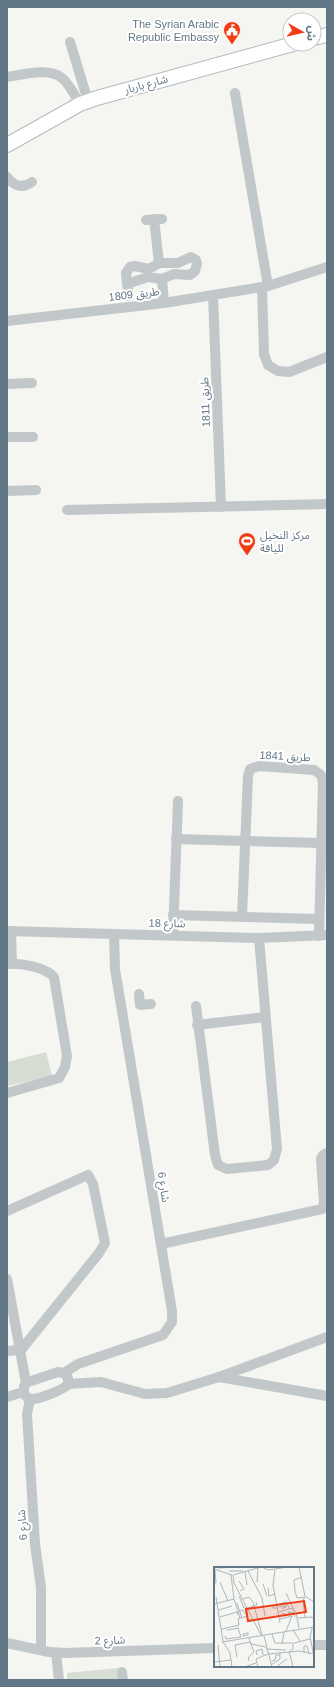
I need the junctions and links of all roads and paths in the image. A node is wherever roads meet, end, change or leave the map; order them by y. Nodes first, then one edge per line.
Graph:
1 (70, 42) dead end
2 (282, 47) edge
3 (7, 77) edge
4 (235, 93) dead end
5 (84, 102) junction
6 (7, 145) edge
7 (7, 177) edge
8 (32, 182) dead end
9 (154, 219) dead end
10 (159, 263) junction
11 (176, 264) junction
12 (327, 267) edge
13 (147, 273) junction
14 (176, 274) junction
15 (162, 279) junction
16 (127, 284) junction
17 (265, 287) junction
18 (129, 296) dead end
19 (213, 296) junction
20 (164, 303) junction
21 (7, 321) edge
22 (327, 357) edge
23 (32, 383) dead end
24 (7, 384) edge
25 (7, 437) edge
26 (34, 437) dead end
27 (36, 490) dead end
28 (7, 491) edge
29 (327, 504) edge
30 (221, 507) junction
31 (67, 510) dead end
32 (178, 801) dead end
33 (176, 840) junction
34 (245, 841) junction
35 (321, 843) junction
36 (173, 915) junction
37 (242, 917) junction
38 (319, 919) junction
39 (9, 931) edge
40 (114, 934) junction
41 (173, 934) junction
42 (323, 935) edge
43 (259, 938) junction
44 (10, 964) edge
45 (151, 1004) dead end
46 (196, 1006) dead end
47 (122, 1008) junction
48 (264, 1017) junction
49 (198, 1026) junction
50 (7, 1093) edge
51 (327, 1153) edge
52 (7, 1211) edge
53 (161, 1244) junction
54 (7, 1279) edge
55 (327, 1337) edge
56 (21, 1350) junction
57 (7, 1351) edge
58 (64, 1373) junction
59 (219, 1377) junction
60 (41, 1378) junction
61 (68, 1384) junction
62 (24, 1387) junction
63 (47, 1394) junction
64 (327, 1396) edge
65 (7, 1397) edge
66 (30, 1399) junction
67 (7, 1643) edge
68 (314, 1645) edge
69 (327, 1645) edge
70 (214, 1648) edge
71 (41, 1650) junction
72 (56, 1653) junction
73 (58, 1680) edge

1 - 5 street
2 - 5 street, شارع باربار
3 - 5 street
4 - 17 street
5 - 6 street, شارع باربار
7 - 8 street
9 - 10 street
10 - 11 street
10 - 13 street
11 - 14 street
11 - 14 street
12 - 17 street, طريق 1809
13 - 15 street
13 - 16 street
13 - 16 street
14 - 15 street
15 - 20 street
16 - 18 street
17 - 19 street, طريق 1809
17 - 22 street
19 - 20 street, طريق 1809
19 - 30 street, طريق 1811
20 - 21 street, طريق 1809
23 - 24 street
25 - 26 street
27 - 28 street
29 - 30 street
30 - 31 street
32 - 33 street
33 - 34 street
33 - 36 street
34 - 35 street
34 - 35 street, طريق 1841
34 - 37 street, طريق 1841
35 - 38 street, طريق 1841
36 - 37 street
36 - 41 street
37 - 38 street
38 - 42 street, طريق 1841
39 - 40 street, شارع 18
39 - 44 street
40 - 41 street, شارع 18
40 - 47 street, شارع 6
41 - 43 street, شارع 18
42 - 43 street, شارع 18
43 - 48 street
44 - 50 street
45 - 47 street
46 - 49 street
47 - 53 street, شارع 6
48 - 49 street
48 - 49 street
51 - 53 street
52 - 56 street
53 - 58 street, شارع 6
54 - 56 street
55 - 59 street
56 - 57 street
56 - 62 street
58 - 60 street, شارع 6
58 - 61 street
59 - 61 street
59 - 64 street
60 - 62 street, شارع 6
60 - 63 street
61 - 63 street
62 - 65 street
62 - 66 street
63 - 66 street
66 - 71 street, شارع 6
67 - 71 street, شارع 2
68 - 69 street
70 - 72 street, شارع 2
71 - 72 street, شارع 2
72 - 73 street

